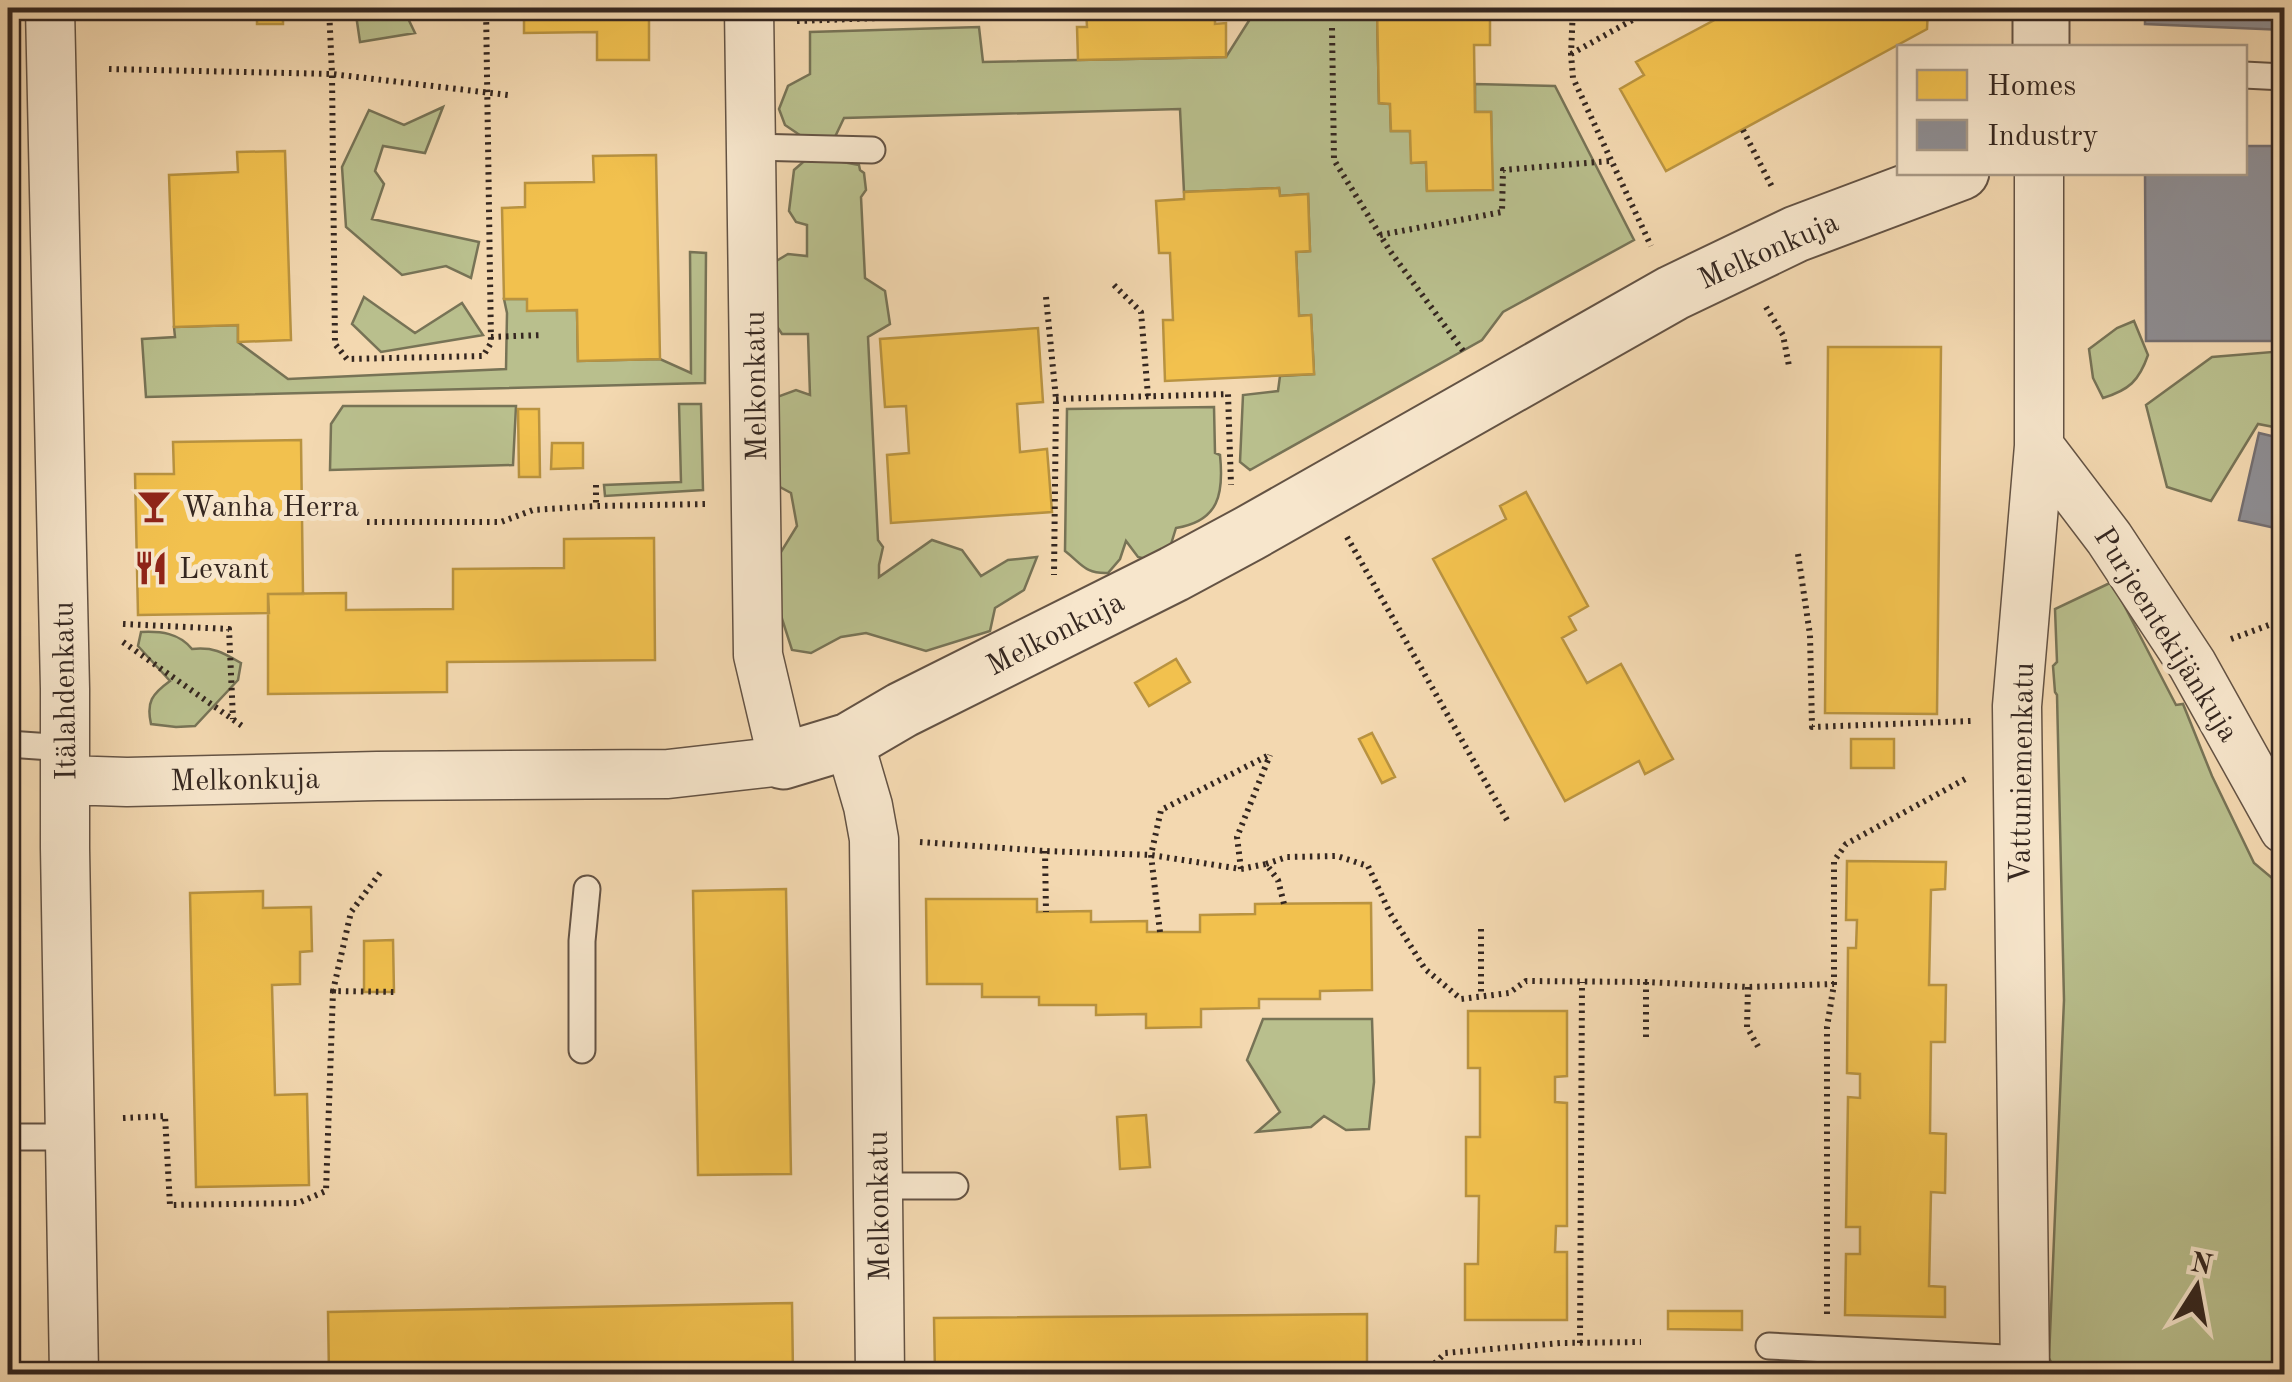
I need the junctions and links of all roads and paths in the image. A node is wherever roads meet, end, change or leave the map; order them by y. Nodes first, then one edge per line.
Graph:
1 (50, 8) edge
2 (329, 8) edge
3 (486, 8) edge
4 (749, 8) edge
5 (995, 8) edge
6 (1574, 8) edge
7 (1654, 8) edge
8 (2041, 8) edge
9 (797, 21) dead end
10 (1332, 28) dead end
11 (2040, 45) edge
12 (1570, 54) junction
13 (109, 69) dead end
14 (332, 74) junction
15 (2247, 75) edge
16 (2284, 76) edge
17 (487, 94) junction
18 (508, 95) dead end
19 (1743, 130) dead end
20 (751, 147) junction
21 (872, 150) dead end
22 (1610, 161) junction
23 (1953, 175) edge
24 (2040, 175) edge
25 (1796, 234) junction
26 (1380, 235) junction
27 (1114, 285) dead end
28 (1673, 292) junction
29 (1046, 296) dead end
30 (1761, 297) dead end
31 (542, 335) dead end
32 (491, 337) junction
33 (1789, 366) dead end
34 (1492, 395) junction
35 (1148, 396) junction
36 (1056, 399) junction
37 (2039, 446) junction
38 (596, 485) dead end
39 (1321, 493) junction
40 (757, 505) junction
41 (596, 506) junction
42 (367, 522) dead end
43 (1250, 533) junction
44 (1798, 554) dead end
45 (123, 624) dead end
46 (2269, 625) dead end
47 (1057, 632) junction
48 (2230, 639) dead end
49 (124, 642) dead end
50 (233, 719) junction
51 (1979, 720) dead end
52 (250, 731) dead end
53 (849, 740) junction
54 (8, 744) edge
55 (783, 761) junction
56 (66, 764) junction
57 (1972, 776) dead end
58 (1506, 820) dead end
59 (2284, 830) edge
60 (874, 839) junction
61 (1045, 852) junction
62 (1150, 855) junction
63 (1266, 864) junction
64 (1241, 869) junction
65 (380, 873) dead end
66 (587, 889) dead end
67 (1284, 904) dead end
68 (1046, 912) dead end
69 (1481, 928) dead end
70 (1160, 932) dead end
71 (1582, 982) junction
72 (1646, 982) junction
73 (1834, 984) junction
74 (1748, 986) junction
75 (333, 992) junction
76 (394, 992) dead end
77 (1482, 996) junction
78 (1646, 1042) dead end
79 (582, 1050) dead end
80 (1760, 1050) dead end
81 (123, 1118) dead end
82 (70, 1136) junction
83 (8, 1137) edge
84 (877, 1186) junction
85 (955, 1186) dead end
86 (1580, 1342) junction
87 (1642, 1342) dead end
88 (1769, 1346) dead end
89 (1827, 1350) junction
90 (2026, 1367) edge
91 (74, 1374) edge
92 (880, 1374) edge
93 (1424, 1374) edge

1 - 56 street, Itälahdenkatu
2 - 14 path
3 - 17 path
4 - 20 street, Melkonkatu
5 - 9 path
6 - 12 path
7 - 12 path
8 - 11 street
10 - 26 path
12 - 22 path
13 - 14 path
14 - 17 path
14 - 32 path
15 - 16 lane
17 - 18 path
17 - 32 path
19 - 25 path
20 - 21 lane
20 - 40 street, Melkonkatu
22 - 26 path
22 - 28 path
23 - 25 street, Melkonkuja
24 - 37 street, Vattuniemenkatu
25 - 28 street, Melkonkuja
26 - 34 path
27 - 35 path
28 - 34 street, Melkonkuja
29 - 36 path
30 - 33 path
31 - 32 path
34 - 39 street, Melkonkuja
35 - 36 path
35 - 43 path
36 - 47 path
37 - 59 street, Purjeentekijänkuja
37 - 90 street, Vattuniemenkatu
38 - 41 path
39 - 43 street, Melkonkuja
39 - 58 path
40 - 41 path
40 - 55 street, Melkonkatu
41 - 42 path
43 - 47 street, Melkonkuja
44 - 51 path
45 - 50 path
46 - 48 path
47 - 53 street, Melkonkuja
49 - 50 path
50 - 52 path
53 - 55 street, Melkonkuja
53 - 60 street, Melkonkatu
54 - 56 lane
55 - 56 street, Melkonkuja
56 - 82 street, Itälahdenkatu
57 - 73 path
60 - 61 path
60 - 84 street, Melkonkatu
61 - 62 path
61 - 68 path
62 - 64 path
62 - 64 path
62 - 70 path
63 - 64 path
63 - 67 path
63 - 77 path
65 - 75 path
66 - 79 lane
69 - 77 path
71 - 72 path
71 - 77 path
71 - 86 path
72 - 74 path
72 - 78 path
73 - 74 path
73 - 89 path
74 - 80 path
75 - 76 path
75 - 81 path
82 - 83 lane
82 - 91 street, Itälahdenkatu
84 - 85 lane
84 - 92 street, Melkonkatu
86 - 87 path
86 - 93 path
88 - 89 lane
89 - 90 lane

